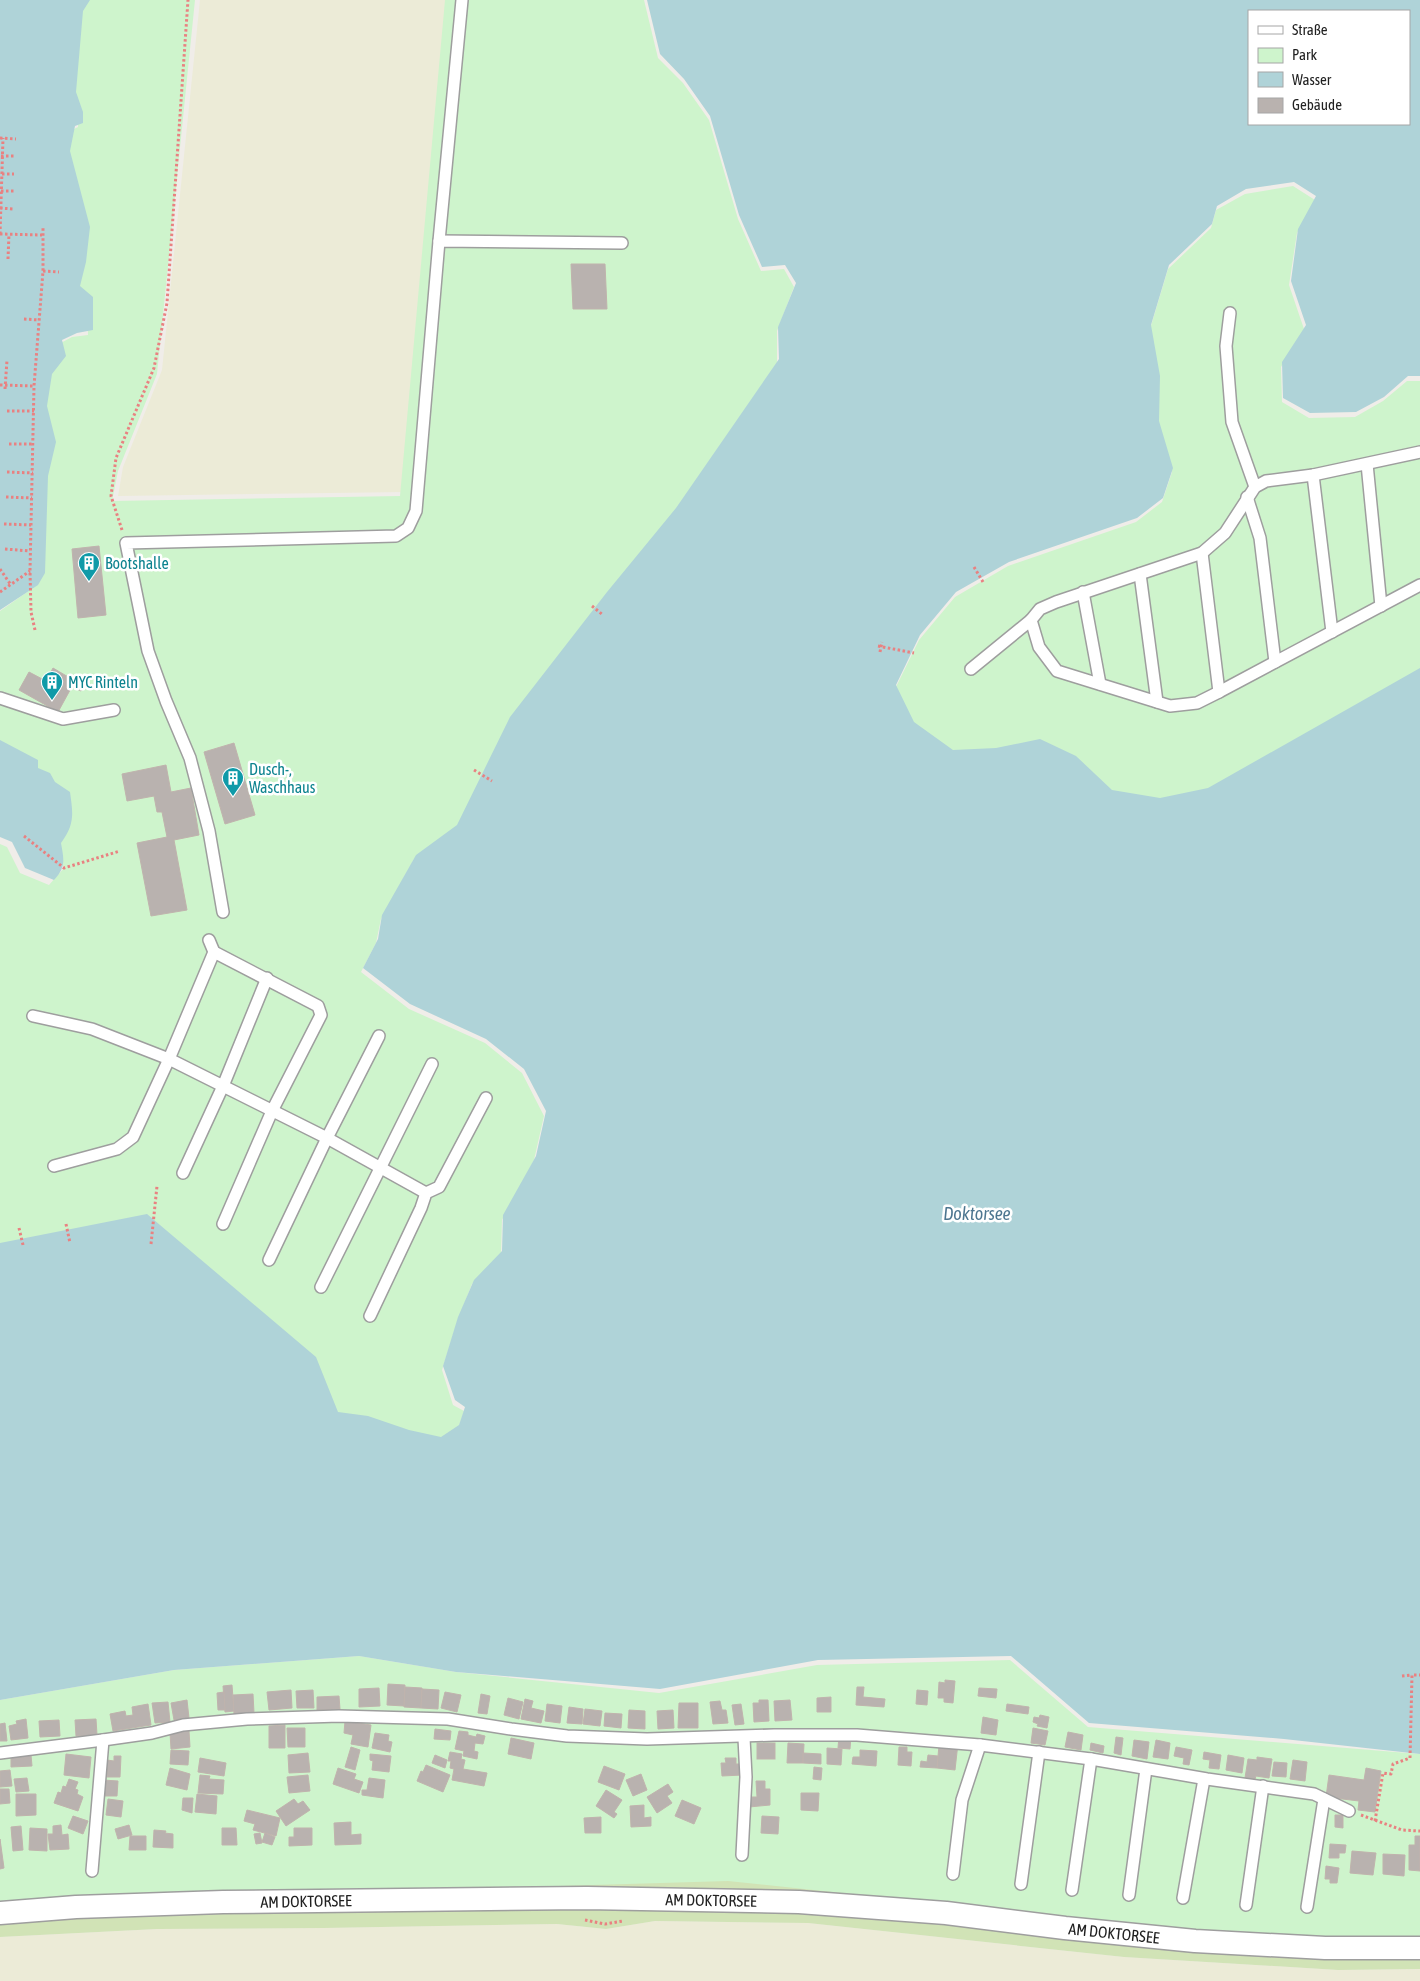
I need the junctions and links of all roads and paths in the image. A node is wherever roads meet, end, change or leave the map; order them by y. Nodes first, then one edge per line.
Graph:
1 (188, 0) edge
2 (462, 0) edge
3 (2, 138) edge
4 (16, 138) dead end
5 (1, 156) edge
6 (16, 156) dead end
7 (2, 174) junction
8 (14, 174) dead end
9 (1, 191) edge
10 (15, 192) dead end
11 (0, 208) edge
12 (14, 209) dead end
13 (43, 228) dead end
14 (0, 234) edge
15 (9, 234) junction
16 (42, 236) junction
17 (439, 241) junction
18 (622, 243) dead end
19 (8, 259) dead end
20 (43, 271) junction
21 (59, 272) dead end
22 (1230, 313) dead end
23 (24, 319) dead end
24 (39, 320) junction
25 (6, 360) dead end
26 (0, 385) edge
27 (34, 386) junction
28 (5, 389) dead end
29 (7, 411) dead end
30 (34, 411) junction
31 (9, 444) dead end
32 (34, 444) junction
33 (1420, 452) edge
34 (1367, 464) junction
35 (8, 472) dead end
36 (33, 473) dead end
37 (1313, 475) junction
38 (1255, 486) junction
39 (6, 497) dead end
40 (32, 498) junction
41 (1247, 498) junction
42 (4, 524) dead end
43 (31, 525) dead end
44 (126, 543) junction
45 (5, 549) dead end
46 (30, 551) dead end
47 (1202, 553) junction
48 (974, 567) dead end
49 (0, 569) edge
50 (30, 571) junction
51 (1140, 574) junction
52 (983, 582) dead end
53 (11, 585) junction
54 (1420, 585) edge
55 (0, 592) edge
56 (1083, 592) junction
57 (592, 606) dead end
58 (1381, 606) junction
59 (603, 615) dead end
60 (1031, 620) junction
61 (35, 630) dead end
62 (1332, 632) junction
63 (882, 642) dead end
64 (878, 646) dead end
65 (880, 652) dead end
66 (914, 653) dead end
67 (1275, 662) junction
68 (971, 669) dead end
69 (1100, 684) junction
70 (1219, 692) junction
71 (0, 698) edge
72 (1157, 702) junction
73 (114, 710) dead end
74 (474, 770) dead end
75 (492, 782) dead end
76 (24, 836) dead end
77 (120, 851) dead end
78 (223, 912) dead end
79 (209, 940) dead end
80 (214, 952) junction
81 (266, 978) junction
82 (34, 1016) dead end
83 (379, 1036) dead end
84 (169, 1059) junction
85 (432, 1064) dead end
86 (223, 1086) junction
87 (486, 1098) dead end
88 (272, 1111) junction
89 (326, 1138) junction
90 (54, 1166) dead end
91 (380, 1167) junction
92 (183, 1174) dead end
93 (157, 1186) dead end
94 (426, 1193) junction
95 (66, 1224) dead end
96 (223, 1224) dead end
97 (19, 1228) dead end
98 (70, 1243) dead end
99 (151, 1244) dead end
100 (23, 1245) dead end
101 (270, 1260) dead end
102 (321, 1287) dead end
103 (370, 1316) dead end
104 (1402, 1676) dead end
105 (744, 1738) junction
106 (103, 1740) junction
107 (980, 1745) junction
108 (1039, 1752) junction
109 (0, 1753) edge
110 (1091, 1759) junction
111 (1146, 1769) junction
112 (1204, 1779) junction
113 (1263, 1786) junction
114 (1324, 1799) junction
115 (1349, 1811) joint
116 (1375, 1821) junction
117 (1420, 1831) edge
118 (742, 1854) dead end
119 (92, 1871) dead end
120 (953, 1874) dead end
121 (1020, 1884) dead end
122 (1072, 1890) dead end
123 (1129, 1895) dead end
124 (1184, 1898) dead end
125 (1246, 1905) dead end
126 (1308, 1907) dead end
127 (0, 1912) edge
128 (632, 1919) dead end
129 (581, 1920) dead end
130 (1420, 1948) edge

1 - 44 path
2 - 17 lane
3 - 4 path
3 - 5 path
5 - 6 path
5 - 7 path
7 - 8 path
7 - 9 path
9 - 10 path
9 - 11 path
11 - 12 path
11 - 14 path
13 - 16 path
14 - 15 path
15 - 16 path
15 - 19 path
16 - 20 path
17 - 18 lane
17 - 44 lane
20 - 21 path
20 - 24 path
22 - 38 lane
23 - 24 path
24 - 27 path
25 - 28 path
26 - 27 path
27 - 30 path
29 - 30 path
30 - 32 path
31 - 32 path
32 - 40 path
33 - 34 lane
34 - 37 lane
34 - 58 lane
35 - 36 path
37 - 38 lane
37 - 62 lane
38 - 41 lane
39 - 40 path
40 - 50 path
41 - 47 lane
41 - 67 lane
42 - 43 path
44 - 78 lane
45 - 46 path
47 - 51 lane
47 - 70 lane
48 - 52 path
49 - 53 path
50 - 53 path
50 - 61 path
51 - 56 lane
51 - 72 lane
53 - 55 path
54 - 58 lane
56 - 60 lane
56 - 69 lane
57 - 59 path
58 - 62 lane
60 - 68 lane
60 - 69 lane
62 - 67 lane
63 - 65 path
64 - 66 path
67 - 70 lane
69 - 72 lane
70 - 72 lane
71 - 73 lane
74 - 75 path
76 - 77 path
79 - 80 lane
80 - 81 lane
80 - 84 lane
81 - 86 lane
81 - 88 lane
82 - 84 lane
83 - 89 lane
84 - 86 lane
84 - 90 lane
85 - 91 lane
86 - 88 lane
86 - 92 lane
87 - 94 lane
88 - 89 lane
88 - 96 lane
89 - 91 lane
89 - 101 lane
91 - 94 lane
91 - 102 lane
93 - 99 path
94 - 103 lane
95 - 98 path
97 - 100 path
104 - 116 path
105 - 106 lane
105 - 107 lane
105 - 118 lane
106 - 109 lane
106 - 119 lane
107 - 108 lane
107 - 120 lane
108 - 110 lane
108 - 121 lane
110 - 111 lane
110 - 122 lane
111 - 112 lane
111 - 123 lane
112 - 113 lane
112 - 124 lane
113 - 114 lane
113 - 125 lane
114 - 115 lane
114 - 126 lane
115 - 116 path
116 - 117 path
127 - 130 street, AM DOKTORSEE
128 - 129 path

